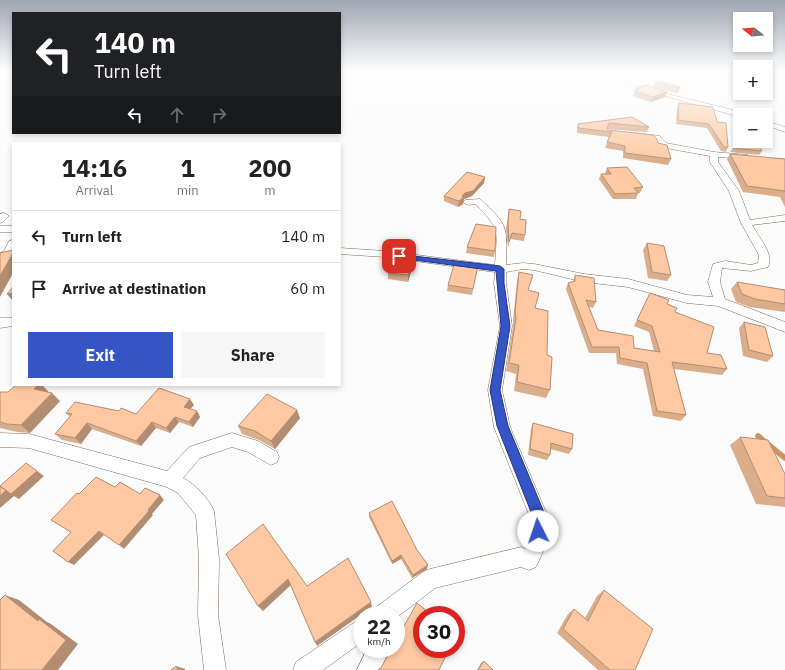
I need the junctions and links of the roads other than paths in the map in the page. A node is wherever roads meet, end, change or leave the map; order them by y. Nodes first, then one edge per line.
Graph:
1 (689, 101) edge
2 (733, 112) edge
3 (773, 126) edge
4 (785, 130) edge
5 (633, 135) edge
6 (714, 154) junction
7 (753, 158) edge
8 (468, 202) dead end
9 (785, 218) edge
10 (746, 223) junction
11 (0, 229) edge
12 (12, 229) edge
13 (12, 245) edge
14 (341, 251) edge
15 (0, 258) edge
16 (500, 269) junction
17 (720, 302) junction
18 (0, 322) edge
19 (12, 322) edge
20 (785, 327) edge
21 (0, 440) edge
22 (271, 457) dead end
23 (170, 480) junction
24 (406, 598) junction
25 (395, 606) edge
26 (402, 606) edge
27 (353, 635) edge
28 (374, 658) edge
29 (215, 670) edge
30 (304, 670) edge
31 (368, 670) edge

1 - 2 street
3 - 4 street
5 - 6 street
6 - 7 street
6 - 10 street
8 - 16 street
9 - 10 street
10 - 17 street
11 - 12 street
13 - 15 street
14 - 16 street
16 - 17 street
16 - 24 street
17 - 20 street
18 - 19 street
21 - 23 street
22 - 23 street
23 - 29 street
24 - 25 street
24 - 26 street
27 - 30 street
28 - 31 street

